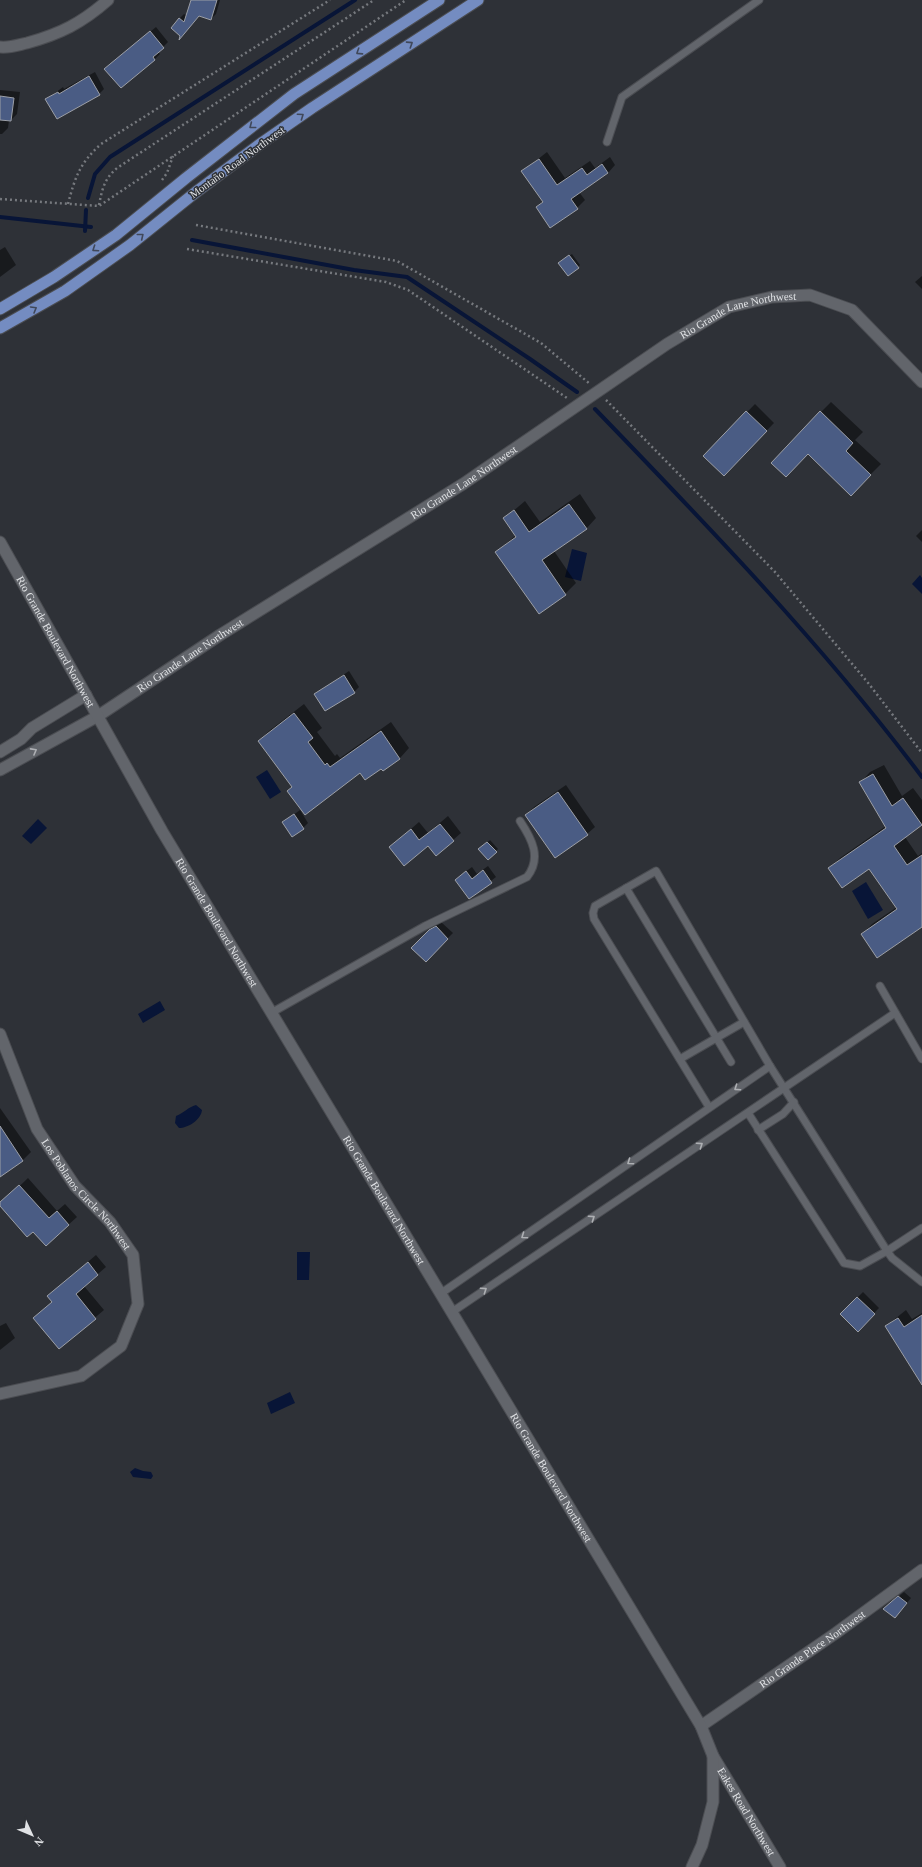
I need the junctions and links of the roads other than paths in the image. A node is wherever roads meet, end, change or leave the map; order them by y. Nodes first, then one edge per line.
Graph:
1 (108, 0) edge
2 (439, 0) edge
3 (478, 0) edge
4 (760, 0) edge
5 (0, 47) edge
6 (607, 142) dead end
7 (0, 309) edge
8 (0, 328) edge
9 (922, 382) edge
10 (0, 542) edge
11 (86, 695) junction
12 (98, 716) junction
13 (0, 752) edge
14 (0, 770) edge
15 (520, 821) dead end
16 (626, 888) junction
17 (880, 986) dead end
18 (271, 1013) junction
19 (895, 1013) junction
20 (744, 1022) junction
21 (0, 1034) edge
22 (716, 1038) junction
23 (922, 1059) edge
24 (680, 1060) junction
25 (731, 1062) dead end
26 (770, 1066) junction
27 (784, 1087) junction
28 (794, 1102) junction
29 (709, 1107) junction
30 (748, 1113) junction
31 (758, 1130) junction
32 (922, 1228) edge
33 (887, 1251) junction
34 (922, 1282) edge
35 (440, 1294) junction
36 (452, 1312) junction
37 (0, 1394) edge
38 (922, 1570) edge
39 (701, 1726) junction
40 (712, 1756) junction
41 (692, 1867) edge
42 (780, 1867) edge

1 - 5 street
2 -> 7 main road, Montaño Road Northwest
8 -> 3 main road, Montaño Road Northwest
4 - 6 lane
9 - 12 street, Rio Grande Lane Northwest
10 - 11 street, Rio Grande Boulevard Northwest
11 - 12 street, Rio Grande Boulevard Northwest
11 - 13 street
14 -> 12 street, Rio Grande Lane Northwest
12 - 18 street, Rio Grande Boulevard Northwest
15 - 18 lane
16 - 20 lane
16 - 22 lane
16 - 24 lane
17 - 19 lane
18 - 35 street, Rio Grande Boulevard Northwest
19 - 23 lane
19 - 27 lane
20 - 22 lane
20 - 26 lane
21 - 37 street, Los Poblanos Circle Northwest
22 - 24 lane
22 - 25 lane
24 - 29 lane
26 - 27 lane
26 -> 29 lane
27 - 28 lane
27 - 30 lane
28 - 31 lane
28 - 33 lane
29 -> 35 lane
30 - 31 lane
36 -> 30 lane
31 - 33 lane
32 - 33 lane
33 - 34 lane
35 - 36 street, Rio Grande Boulevard Northwest
36 - 39 street, Rio Grande Boulevard Northwest
38 - 39 street, Rio Grande Place Northwest
39 - 40 street, Rio Grande Boulevard Northwest
40 - 41 street, Rio Grande Boulevard Northwest
40 - 42 street, Eakes Road Northwest

